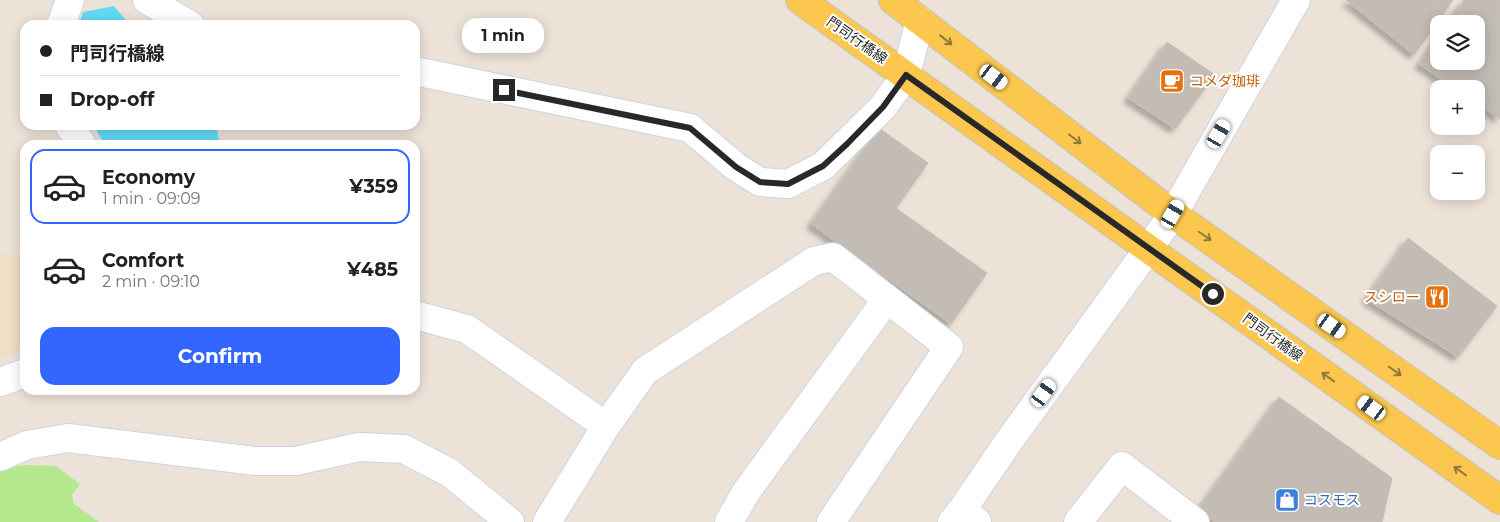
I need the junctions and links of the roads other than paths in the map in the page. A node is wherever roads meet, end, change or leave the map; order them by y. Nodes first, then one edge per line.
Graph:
1 (70, 0) edge
2 (147, 0) edge
3 (800, 0) edge
4 (893, 0) edge
5 (1296, 0) edge
6 (63, 20) edge
7 (181, 20) edge
8 (920, 20) junction
9 (420, 72) edge
10 (906, 75) junction
11 (1173, 214) junction
12 (1149, 248) junction
13 (887, 299) junction
14 (420, 316) edge
15 (20, 375) edge
16 (0, 382) edge
17 (606, 426) junction
18 (1500, 445) edge
19 (0, 457) edge
20 (1500, 500) edge
21 (964, 518) edge
22 (510, 522) edge
23 (547, 522) edge
24 (729, 522) edge
25 (831, 522) edge
26 (1078, 522) edge
27 (1195, 522) edge

1 - 6 street
2 - 7 street
3 - 10 main road, 門司行橋線
4 - 8 main road
5 - 11 street
8 - 10 street
8 -> 11 main road
9 - 10 street
10 - 12 main road, 門司行橋線
11 - 12 street
11 -> 18 main road
20 -> 12 main road, 門司行橋線
12 - 21 street
13 - 17 street
13 - 24 street
13 - 25 street
14 - 17 street
15 - 16 street
17 - 23 street
19 - 22 street
26 - 27 street

